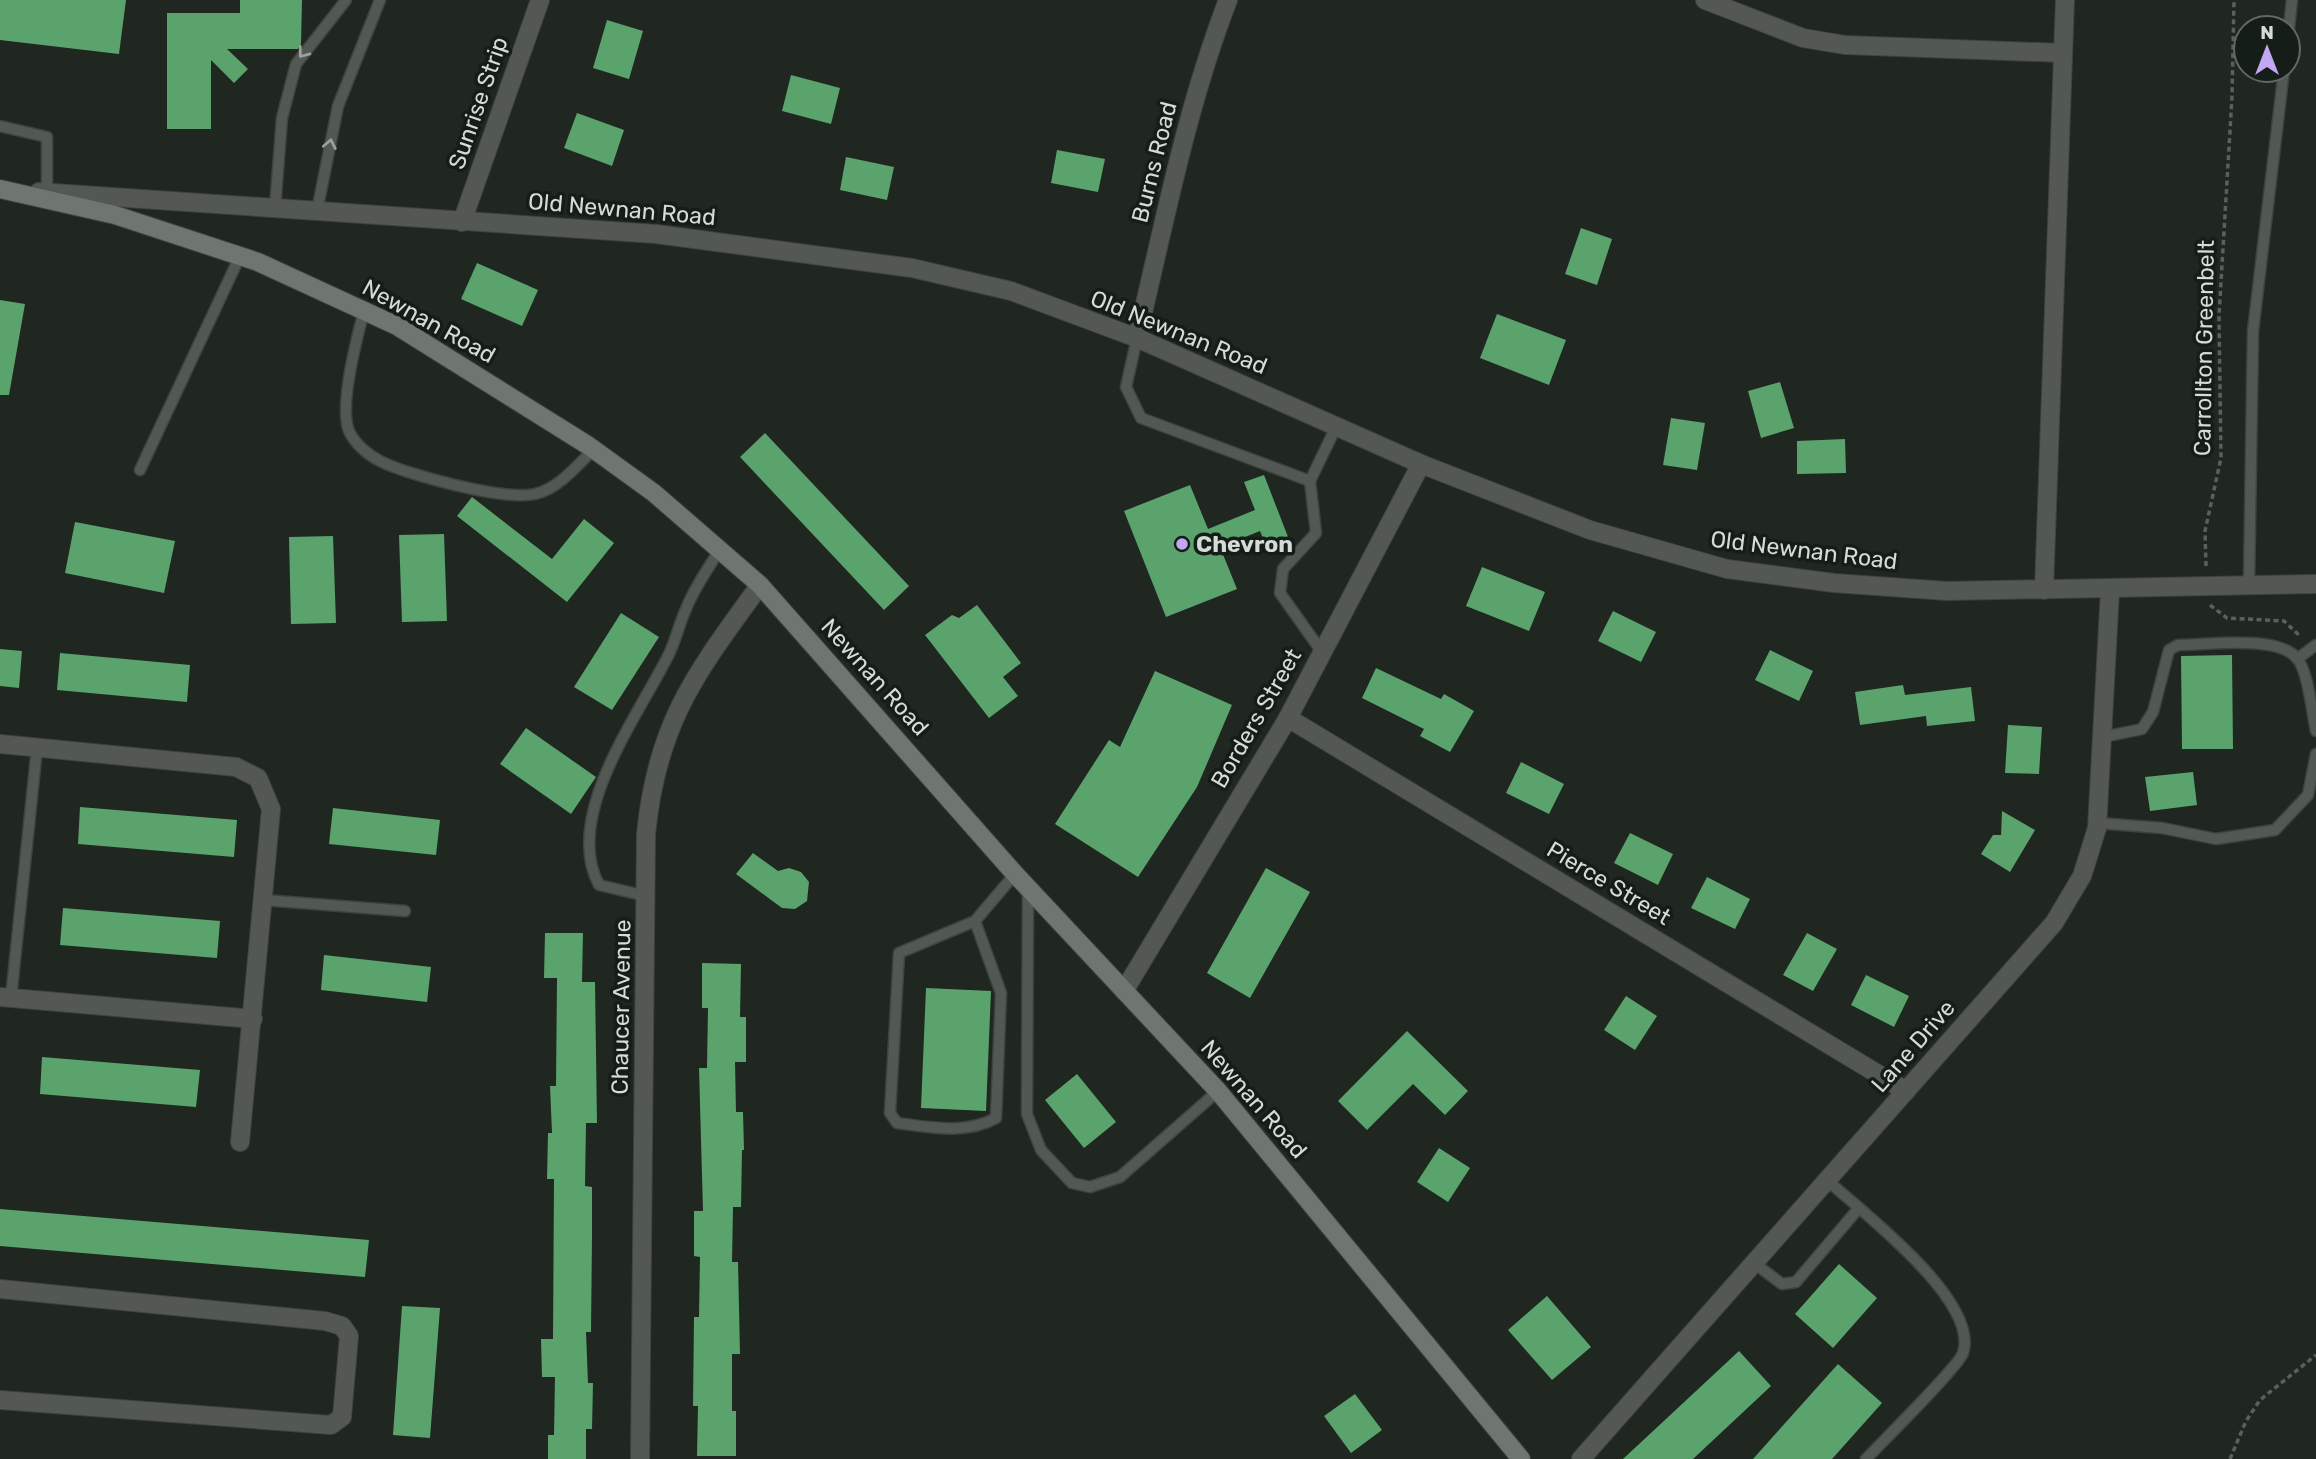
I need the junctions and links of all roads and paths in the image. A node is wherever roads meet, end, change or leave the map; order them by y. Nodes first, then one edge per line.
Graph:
1 (345, 0) edge
2 (380, 0) edge
3 (540, 0) edge
4 (1228, 0) edge
5 (1705, 0) edge
6 (2065, 0) edge
7 (2234, 0) edge
8 (2063, 53) junction
9 (2282, 84) edge
10 (0, 126) edge
11 (0, 189) edge
12 (47, 196) junction
13 (275, 208) junction
14 (317, 211) junction
15 (462, 222) junction
16 (240, 256) junction
17 (364, 311) junction
18 (1138, 338) junction
19 (1337, 425) junction
20 (594, 449) junction
21 (1421, 464) junction
22 (140, 470) dead end
23 (1310, 481) junction
24 (720, 549) junction
25 (2249, 584) junction
26 (2316, 584) edge
27 (760, 585) junction
28 (2207, 585) junction
29 (2044, 590) junction
30 (2110, 590) junction
31 (2313, 648) edge
32 (1322, 652) junction
33 (2297, 659) junction
34 (1288, 718) junction
35 (2316, 731) edge
36 (2103, 737) junction
37 (0, 744) edge
38 (37, 748) junction
39 (2316, 754) edge
40 (2098, 823) junction
41 (1015, 874) junction
42 (1028, 888) junction
43 (646, 896) junction
44 (263, 900) junction
45 (405, 911) dead end
46 (975, 921) junction
47 (1124, 991) junction
48 (5, 998) edge
49 (253, 1018) junction
50 (1217, 1091) junction
51 (1906, 1091) junction
52 (240, 1142) dead end
53 (1827, 1180) junction
54 (1858, 1209) junction
55 (1754, 1263) junction
56 (0, 1289) edge
57 (2316, 1355) edge
58 (0, 1400) edge
59 (640, 1459) edge
60 (1521, 1459) edge
61 (1581, 1459) edge
62 (1866, 1459) edge
63 (2230, 1459) edge

1 -> 13 lane
14 -> 2 lane
3 - 15 street, Sunrise Strip
4 - 18 street, Burns Road
5 - 8 street
6 - 8 street
7 - 28 path, Carrollton Greenbelt
8 - 29 street
9 - 25 lane
10 - 12 lane
11 - 12 main road, Newnan Road
12 - 13 street, Old Newnan Road
12 - 16 main road, Newnan Road
13 - 14 street, Old Newnan Road
14 - 15 street, Old Newnan Road
15 - 18 street, Old Newnan Road
16 - 17 main road, Newnan Road
16 - 22 lane
17 - 20 main road, Newnan Road
17 - 20 lane
18 - 19 street, Old Newnan Road
18 - 23 lane
19 - 21 street, Old Newnan Road
19 - 23 lane
20 - 24 main road, Newnan Road
21 - 29 street, Old Newnan Road
21 - 32 street, Borders Street
23 - 32 lane
24 - 27 main road, Newnan Road
24 - 43 lane
25 - 26 street, Old Newnan Road
25 - 28 street, Old Newnan Road
27 - 41 main road, Newnan Road
27 - 43 street, Chaucer Avenue
28 - 30 street, Old Newnan Road
28 - 31 path, Carrollton Greenbelt
29 - 30 street, Old Newnan Road
30 - 36 street, Lane Drive
31 - 33 lane
32 - 34 street, Borders Street
33 - 35 lane
33 - 36 lane
34 - 47 street, Borders Street
34 - 51 street, Pierce Street
36 - 40 street, Lane Drive
37 - 38 street
38 - 44 street
38 - 48 lane
39 - 40 lane
40 - 51 street, Lane Drive
41 - 42 main road, Newnan Road
41 - 46 lane
42 - 47 main road, Newnan Road
42 - 50 lane
43 - 59 street, Chaucer Avenue
44 - 45 lane
44 - 49 street
46 - 46 lane
47 - 50 main road, Newnan Road
48 - 49 street
49 - 52 street
50 - 60 main road, Newnan Road
51 - 53 street, Lane Drive
53 - 54 lane
53 - 55 street, Lane Drive
54 - 55 lane
54 - 62 lane
55 - 61 street, Lane Drive
56 - 58 street
57 - 63 path

